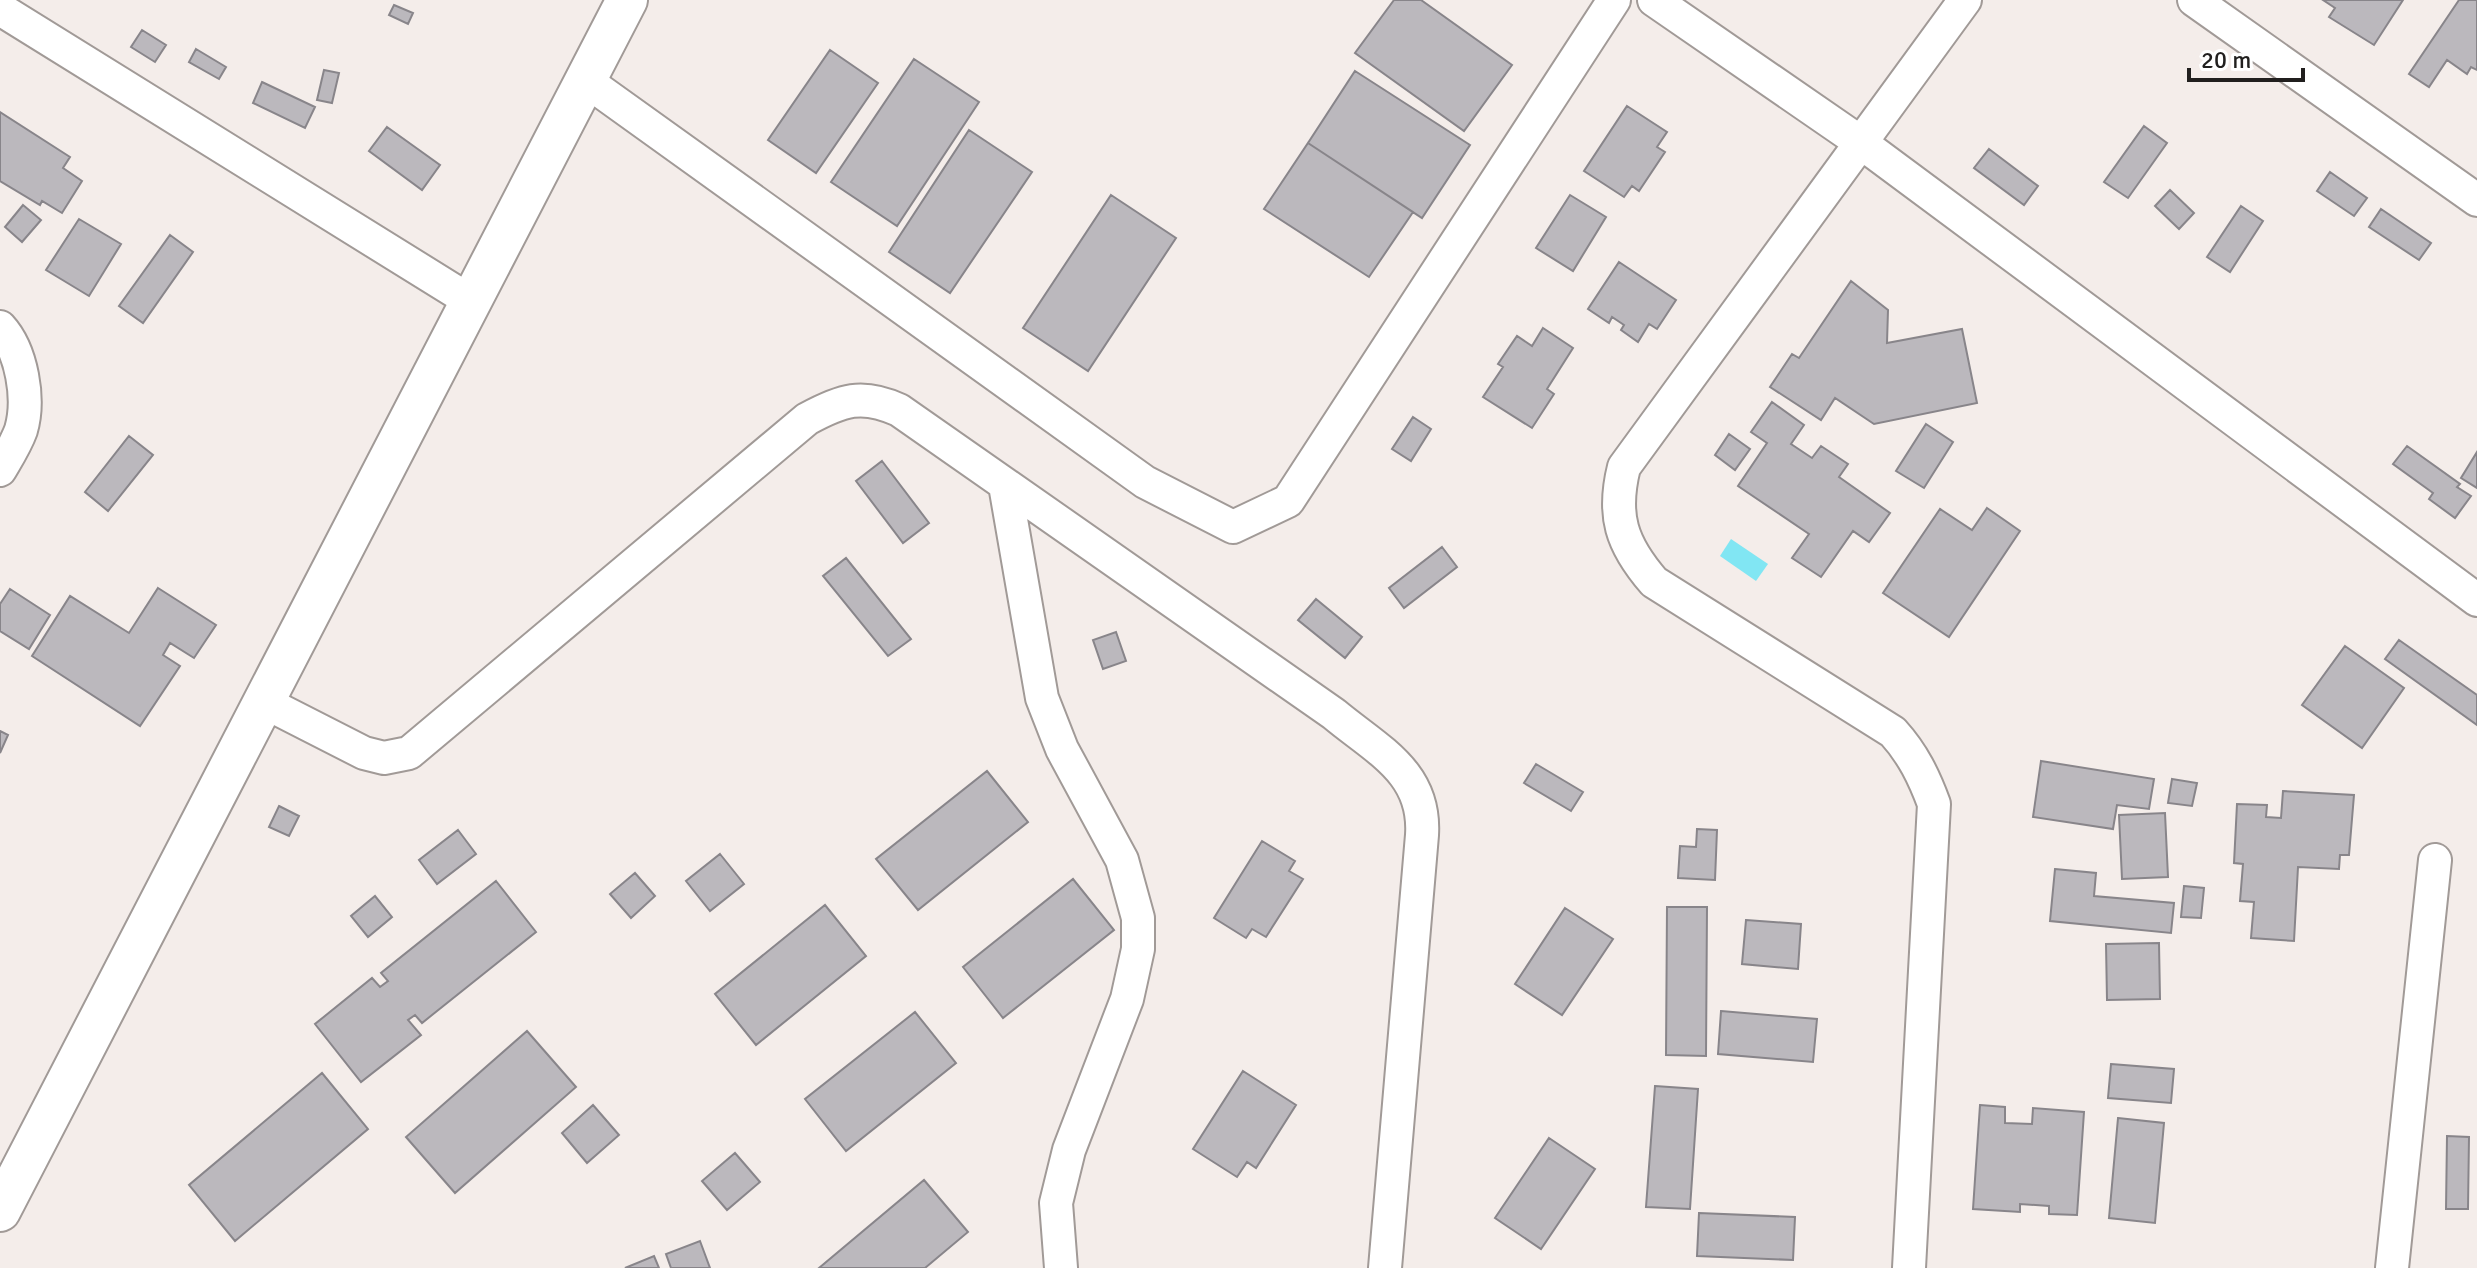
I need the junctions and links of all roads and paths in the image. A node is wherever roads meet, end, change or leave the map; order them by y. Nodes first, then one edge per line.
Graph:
1 (627, 0) edge
2 (1614, 0) edge
3 (1654, 0) edge
4 (1965, 0) edge
5 (2194, 0) edge
6 (0, 9) edge
7 (585, 80) junction
8 (1860, 142) junction
9 (2477, 200) edge
10 (472, 302) junction
11 (0, 327) edge
12 (0, 470) edge
13 (1005, 485) junction
14 (2477, 600) edge
15 (264, 702) junction
16 (2435, 860) dead end
17 (0, 1211) edge
18 (1061, 1268) edge
19 (1385, 1268) edge
20 (1909, 1268) edge
21 (2392, 1268) edge

1 - 7 street
2 - 7 street
3 - 8 street
4 - 8 street
5 - 9 street
6 - 10 street
7 - 10 street
8 - 14 street
8 - 20 street
10 - 15 street
11 - 12 street
13 - 15 street
13 - 18 street
13 - 19 street
15 - 17 street
16 - 21 street

